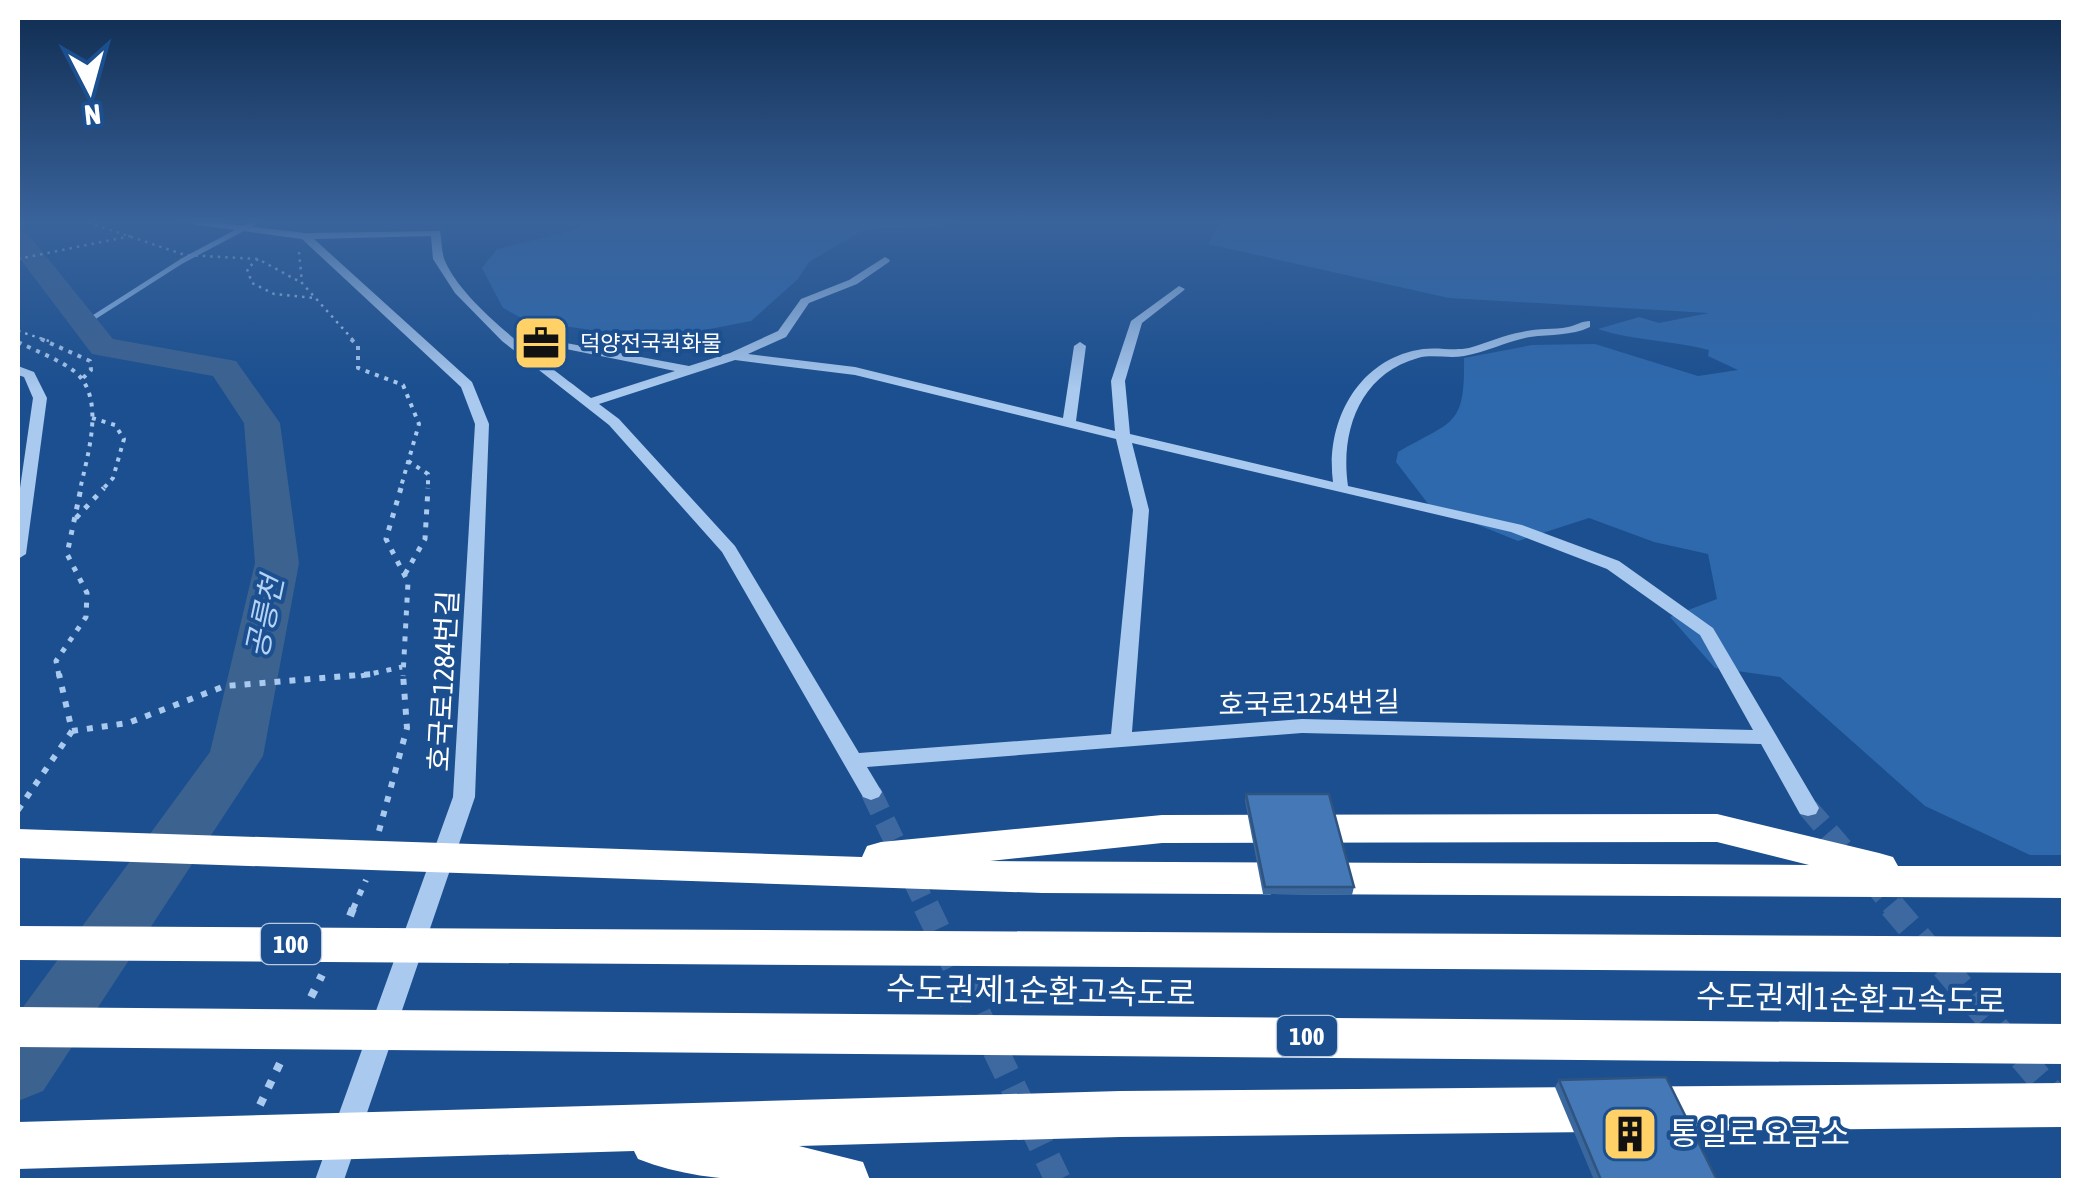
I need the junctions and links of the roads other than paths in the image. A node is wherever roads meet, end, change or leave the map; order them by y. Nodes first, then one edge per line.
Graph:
1 (348, 276) edge
2 (449, 276) edge
3 (862, 276) edge
4 (1179, 289) dead end
5 (1586, 324) dead end
6 (570, 346) dead end
7 (1080, 346) dead end
8 (734, 356) junction
9 (18, 370) edge
10 (691, 370) junction
11 (589, 403) junction
12 (1069, 424) junction
13 (1123, 437) junction
14 (1340, 489) junction
15 (18, 554) edge
16 (1768, 738) junction
17 (1121, 739) junction
18 (853, 760) junction
19 (871, 792) tunnel mouth
20 (1808, 808) tunnel mouth
21 (18, 844) edge
22 (2064, 882) edge
23 (18, 943) edge
24 (2064, 955) edge
25 (18, 1027) edge
26 (2064, 1044) edge
27 (2064, 1105) edge
28 (608, 1132) junction
29 (18, 1146) edge
30 (329, 1180) edge
31 (844, 1180) edge

1 - 30 street, 호국로1284번길
2 - 11 street
3 - 8 street
4 - 13 street
5 - 14 street
6 - 10 street
7 - 12 street
8 - 10 street
8 - 12 street
9 - 15 street
10 - 11 street
11 - 18 street
12 - 13 street
13 - 14 street
13 - 17 street
14 - 16 street
16 - 17 street, 호국로1254번길
16 - 20 street
17 - 18 street, 호국로1254번길
18 - 19 street
21 - 22 highway
23 - 24 highway, 수도권제1순환고속도로 / 100
25 - 26 highway, 수도권제1순환고속도로 / 100
27 - 28 highway
28 - 29 highway
28 - 31 highway

